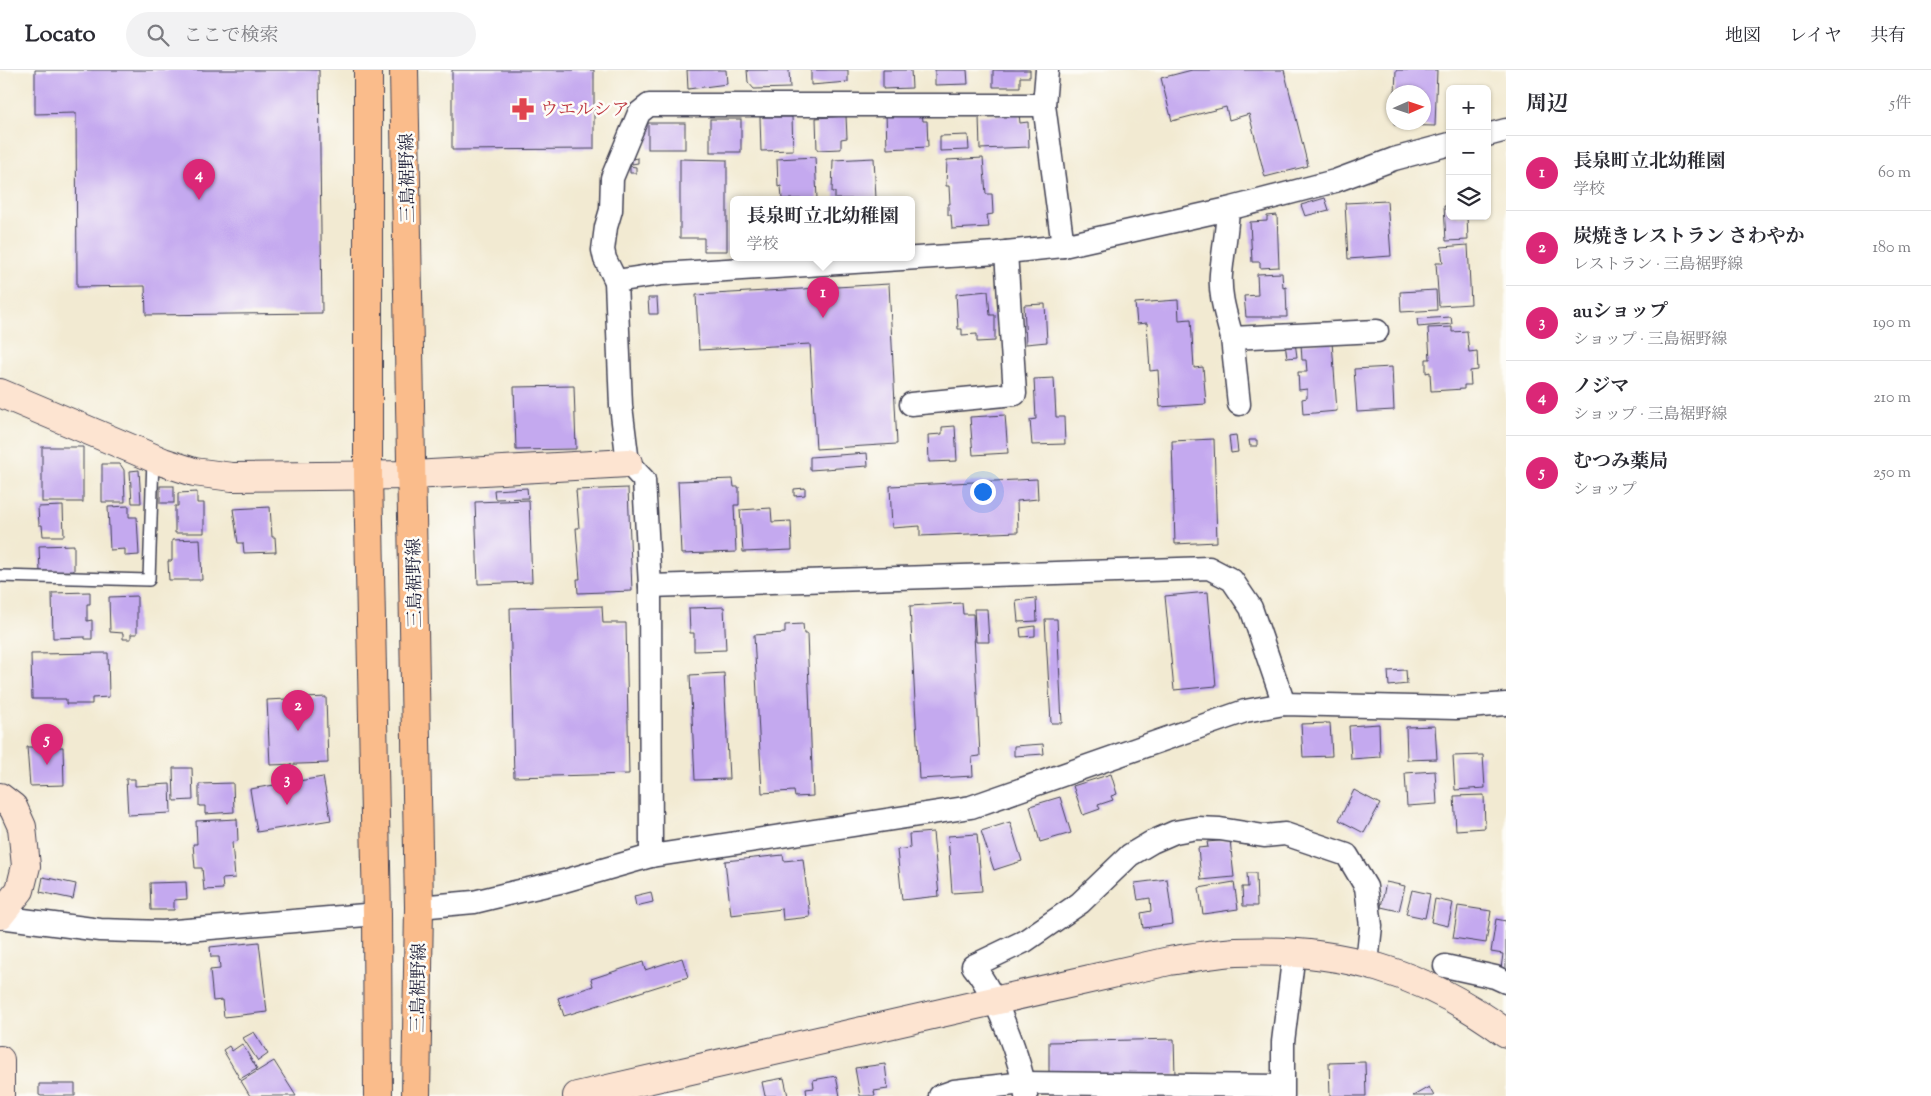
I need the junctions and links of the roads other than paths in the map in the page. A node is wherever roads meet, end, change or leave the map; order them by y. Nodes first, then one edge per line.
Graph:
1 (368, 70) edge
2 (404, 70) edge
3 (1047, 70) edge
4 (1044, 105) junction
5 (1506, 130) edge
6 (1491, 134) edge
7 (1446, 145) edge
8 (1228, 209) junction
9 (1063, 246) junction
10 (1006, 252) junction
11 (915, 258) edge
12 (865, 261) edge
13 (616, 280) junction
14 (1377, 330) dead end
15 (1232, 338) junction
16 (0, 376) edge
17 (0, 392) edge
18 (911, 404) dead end
19 (1239, 404) dead end
20 (0, 412) edge
21 (153, 457) junction
22 (628, 462) junction
23 (368, 474) junction
24 (413, 475) junction
25 (0, 576) edge
26 (650, 586) junction
27 (1284, 704) junction
28 (1506, 704) edge
29 (0, 797) edge
30 (650, 856) junction
31 (419, 907) junction
32 (377, 914) junction
33 (0, 916) edge
34 (1294, 952) junction
35 (1367, 963) junction
36 (1445, 966) dead end
37 (1506, 982) edge
38 (992, 1000) junction
39 (1506, 1033) edge
40 (0, 1060) edge
41 (1025, 1089) edge
42 (1282, 1091) edge
43 (0, 1096) edge
44 (378, 1096) edge
45 (416, 1096) edge
46 (577, 1096) edge
47 (940, 1096) edge

1 - 23 main road
2 - 24 main road, 三島裾野線
3 - 4 street
4 - 9 street
4 - 13 street
5 - 6 street
7 - 8 street
8 - 9 street
8 - 15 street
9 - 10 street
10 - 11 street
10 - 18 street
12 - 13 street
13 - 22 street
14 - 15 street
15 - 19 street
16 - 17 street
17 - 20 street
17 - 21 street
21 - 23 street
21 - 25 lane
22 - 24 street
22 - 26 street
23 - 24 street
23 - 32 main road
24 - 31 main road, 三島裾野線
26 - 27 street
26 - 30 street
27 - 28 street
27 - 30 street
29 - 33 street
30 - 31 street
31 - 45 main road, 三島裾野線
32 - 33 street
32 - 44 main road
34 - 35 street
34 - 38 street
34 - 42 street
35 - 38 street
35 - 39 street
36 - 37 street
38 - 41 street
38 - 46 street
40 - 43 street
41 - 42 street
41 - 47 street

